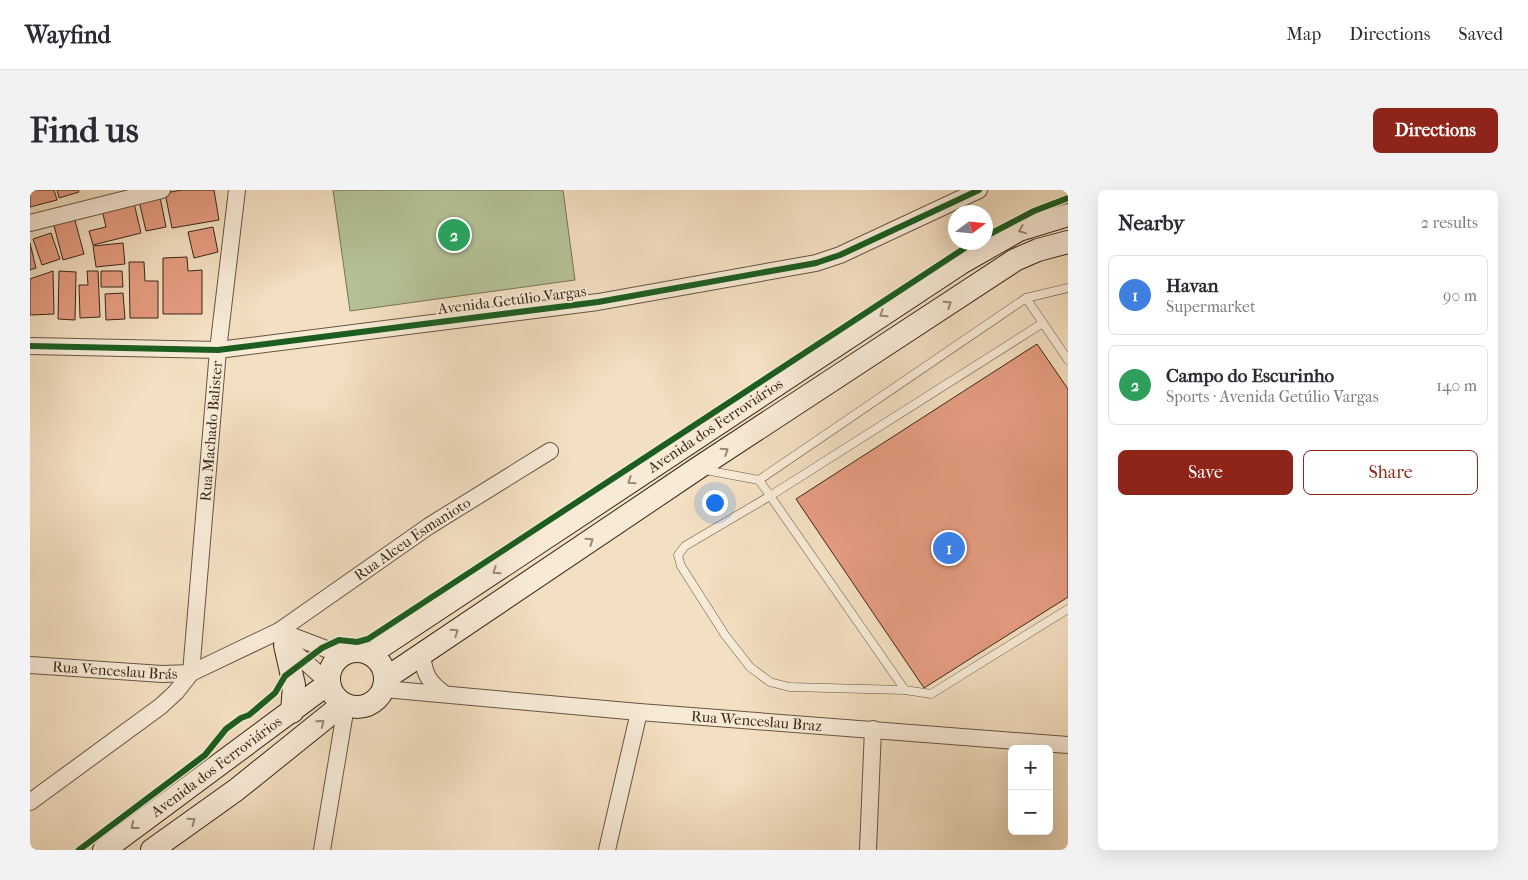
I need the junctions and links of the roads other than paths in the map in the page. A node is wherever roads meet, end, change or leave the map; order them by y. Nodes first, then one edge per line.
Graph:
1 (162, 190) edge
2 (237, 190) edge
3 (979, 190) edge
4 (1068, 214) edge
5 (30, 223) edge
6 (1068, 242) edge
7 (1068, 288) edge
8 (1026, 298) junction
9 (1043, 324) junction
10 (30, 346) edge
11 (218, 350) junction
12 (1068, 360) edge
13 (550, 451) dead end
14 (698, 468) junction
15 (759, 480) junction
16 (770, 496) junction
17 (1068, 609) edge
18 (282, 638) junction
19 (370, 654) junction
20 (422, 654) junction
21 (342, 655) junction
22 (30, 665) edge
23 (191, 673) junction
24 (329, 683) junction
25 (385, 684) junction
26 (905, 690) junction
27 (445, 694) junction
28 (344, 705) junction
29 (292, 712) junction
30 (639, 712) junction
31 (873, 729) junction
32 (1068, 744) edge
33 (218, 765) junction
34 (236, 790) junction
35 (30, 802) edge
36 (104, 850) edge
37 (152, 850) edge
38 (322, 850) edge
39 (607, 850) edge
40 (868, 850) edge

1 - 5 street
2 - 11 street, Rua Machado Balister
3 - 11 street, Avenida Getúlio Vargas
4 -> 19 main road, Avenida dos Ferroviários
14 -> 6 main road, Avenida dos Ferroviários
7 - 8 lane
8 - 9 lane
8 - 15 lane
9 - 12 lane
9 - 16 lane
10 - 11 street, Avenida Getúlio Vargas
11 - 23 street, Rua Machado Balister
13 - 18 street, Rua Alceu Esmanioto
14 - 15 lane
20 -> 14 main road, Avenida dos Ferroviários
15 - 16 lane
16 - 26 lane
16 - 26 lane
17 - 26 lane
18 - 21 street
18 - 23 street, Rua Venceslau Brás
18 - 24 street
18 - 29 main road
19 - 21 main road
19 - 25 main road
20 - 25 main road, Avenida dos Ferroviários
20 - 27 street
21 - 24 main road
22 - 23 street, Rua Venceslau Brás
23 - 35 street
24 - 28 main road
24 - 29 main road, Avenida dos Ferroviários
25 - 27 street, Rua Wenceslau Braz
25 - 28 main road
27 - 30 street, Rua Wenceslau Braz
34 -> 28 main road, Avenida dos Ferroviários
28 - 38 street
29 - 33 main road, Avenida dos Ferroviários
30 - 31 street, Rua Wenceslau Braz
30 - 39 street
31 - 32 street, Rua Wenceslau Braz
31 - 40 street
33 - 34 main road
33 -> 36 main road, Avenida dos Ferroviários
37 -> 34 main road, Avenida dos Ferroviários

